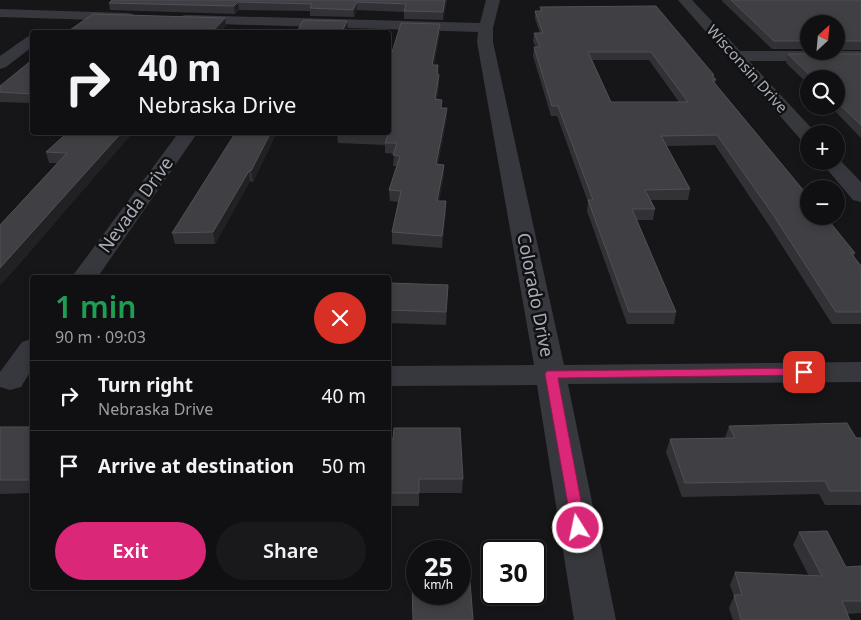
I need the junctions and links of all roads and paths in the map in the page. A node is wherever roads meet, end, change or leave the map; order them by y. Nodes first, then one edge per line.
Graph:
1 (493, 0) edge
2 (685, 0) edge
3 (0, 13) edge
4 (67, 15) junction
5 (144, 18) edge
6 (173, 18) edge
7 (266, 27) edge
8 (49, 28) dead end
9 (486, 28) junction
10 (30, 42) edge
11 (736, 56) junction
12 (861, 56) edge
13 (0, 64) edge
14 (800, 127) edge
15 (187, 135) edge
16 (845, 164) edge
17 (861, 165) edge
18 (838, 170) edge
19 (861, 195) edge
20 (86, 275) edge
21 (30, 352) edge
22 (861, 372) edge
23 (551, 374) junction
24 (391, 376) edge
25 (14, 380) edge
26 (595, 620) edge

1 - 9 street, Colorado Drive
2 - 11 street, Wisconsin Drive
3 - 4 street
4 - 5 street
4 - 8 street
6 - 7 street
7 - 9 street
9 - 23 street, Colorado Drive
10 - 13 street
11 - 12 street
11 - 14 street, Wisconsin Drive
15 - 20 street, Nevada Drive
16 - 17 street
18 - 19 street
21 - 25 street
22 - 23 street
23 - 24 street
23 - 26 street, Colorado Drive

